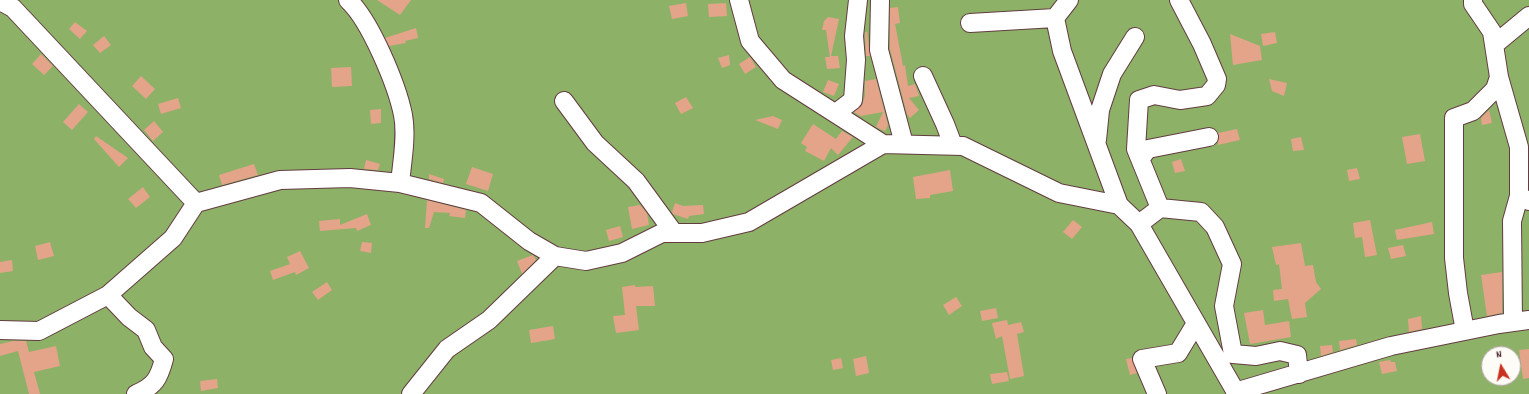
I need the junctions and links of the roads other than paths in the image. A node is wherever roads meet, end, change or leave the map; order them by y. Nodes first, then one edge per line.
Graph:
1 (348, 0) edge
2 (739, 0) edge
3 (858, 0) edge
4 (880, 0) edge
5 (1069, 0) edge
6 (1179, 0) edge
7 (1473, 0) edge
8 (0, 1) edge
9 (1529, 16) edge
10 (1056, 18) junction
11 (970, 23) dead end
12 (1135, 37) dead end
13 (1494, 46) junction
14 (923, 76) dead end
15 (1499, 78) junction
16 (564, 101) dead end
17 (836, 113) junction
18 (1209, 136) dead end
19 (883, 144) junction
20 (904, 144) junction
21 (953, 145) junction
22 (1097, 145) junction
23 (1140, 159) junction
24 (400, 183) junction
25 (1524, 198) edge
26 (196, 203) junction
27 (1119, 205) junction
28 (1160, 208) junction
29 (1139, 224) junction
30 (674, 233) junction
31 (555, 256) junction
32 (108, 294) junction
33 (1521, 321) edge
34 (1195, 325) junction
35 (0, 330) edge
36 (1465, 331) junction
37 (1299, 374) junction
38 (1236, 393) edge
39 (136, 394) edge
40 (411, 394) edge
41 (1157, 394) edge

1 - 24 street
2 - 17 street
3 - 17 street
4 - 20 street
5 - 10 street
6 - 23 street
7 - 13 street
8 - 26 street
9 - 13 street
10 - 11 street
10 - 22 street
12 - 22 street
13 - 15 street
14 - 21 street
15 - 25 street
15 - 36 street
16 - 30 street
17 - 19 street
18 - 23 street
19 - 20 street
19 - 30 street
20 - 21 street
21 - 27 street
22 - 27 street
23 - 28 street
24 - 26 street
24 - 31 street
25 - 33 street
26 - 32 street
27 - 29 street
28 - 29 street
28 - 37 street
29 - 34 street
30 - 31 street
31 - 40 street
32 - 35 street
32 - 39 street
33 - 36 street
34 - 38 street
34 - 41 street
36 - 37 street
37 - 38 street

